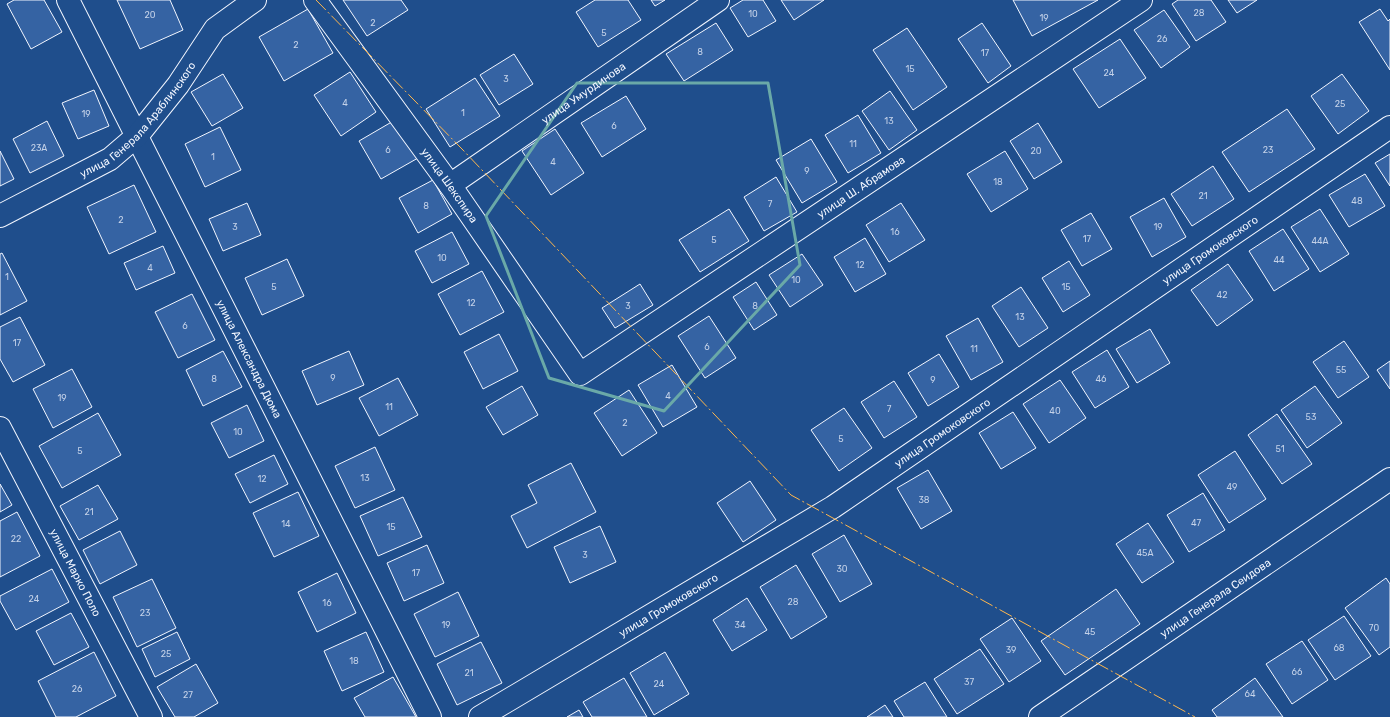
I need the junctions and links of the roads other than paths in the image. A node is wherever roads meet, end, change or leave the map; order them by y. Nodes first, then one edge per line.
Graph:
1 (68, 0) edge
2 (255, 0) edge
3 (315, 0) edge
4 (718, 0) edge
5 (1141, 0) edge
6 (1390, 127) edge
7 (138, 135) junction
8 (450, 185) junction
9 (0, 216) edge
10 (580, 374) joint
11 (0, 428) edge
12 (1390, 479) edge
13 (151, 717) edge
14 (430, 717) edge
15 (480, 717) edge
16 (1040, 717) edge

1 - 7 street, улица Александра Дюма
2 - 7 street, улица Генерала Араблинского
3 - 8 street, улица Шекспира
4 - 8 street, улица Умурдинова
5 - 10 street, улица Ш. Абрамова
6 - 15 street, улица Громоковского
7 - 9 street, улица Генерала Араблинского
7 - 14 street, улица Александра Дюма
8 - 10 street, улица Шекспира
11 - 13 street, улица Марко Поло
12 - 16 street, улица Генерала Сеидова

